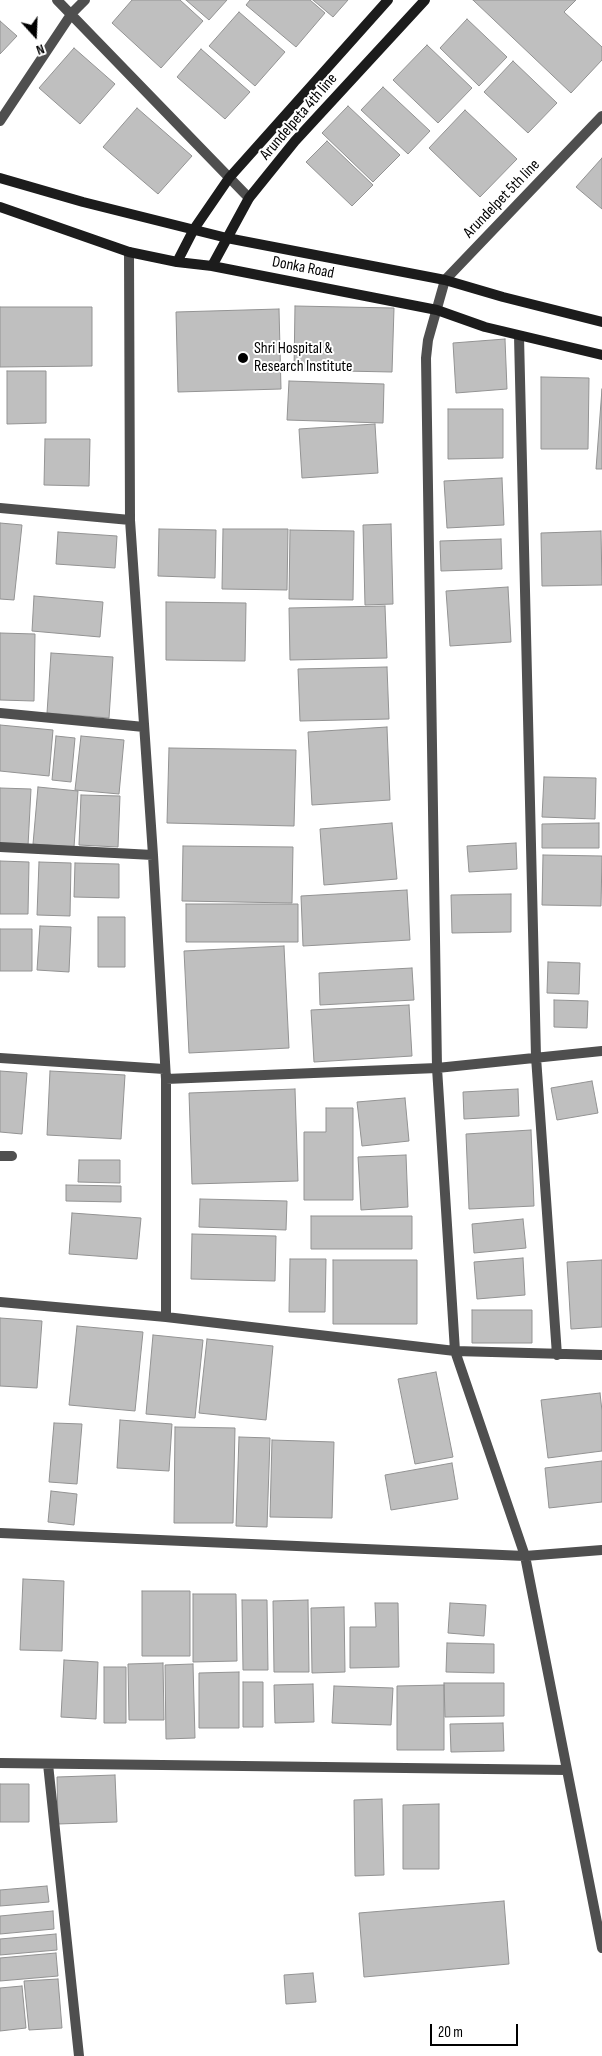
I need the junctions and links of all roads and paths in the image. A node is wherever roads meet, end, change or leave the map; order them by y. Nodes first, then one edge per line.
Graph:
1 (57, 0) edge
2 (85, 0) edge
3 (388, 0) edge
4 (425, 0) edge
5 (72, 13) junction
6 (602, 116) edge
7 (0, 121) edge
8 (0, 178) edge
9 (229, 178) junction
10 (249, 198) junction
11 (0, 207) edge
12 (194, 229) junction
13 (227, 238) junction
14 (129, 252) junction
15 (177, 262) junction
16 (212, 266) junction
17 (445, 280) junction
18 (438, 310) junction
19 (602, 322) edge
20 (519, 336) junction
21 (602, 355) edge
22 (0, 508) edge
23 (130, 520) junction
24 (0, 713) edge
25 (144, 727) junction
26 (0, 847) edge
27 (153, 855) junction
28 (602, 1051) edge
29 (536, 1057) junction
30 (0, 1058) edge
31 (437, 1068) junction
32 (165, 1074) junction
33 (0, 1156) edge
34 (12, 1156) dead end
35 (0, 1302) edge
36 (166, 1317) junction
37 (455, 1351) junction
38 (557, 1355) junction
39 (602, 1355) edge
40 (0, 1533) edge
41 (602, 1550) edge
42 (525, 1556) junction
43 (0, 1763) edge
44 (48, 1764) junction
45 (567, 1770) junction
46 (602, 1948) edge
47 (79, 2056) edge

1 - 5 street
2 - 5 street
3 - 9 street, Arundelpeta 4th line
4 - 10 street, Arundelpeta 4th line
5 - 7 street
5 - 9 street
6 - 17 street, Arundelpet 5th line
8 - 12 street, Donka Road
9 - 10 street
9 - 12 street, Arundelpeta 4th line
10 - 13 street, Arundelpeta 4th line
11 - 14 street, Donka Road
12 - 13 street, Donka Road
12 - 15 street, Arundelpeta 4th line
13 - 16 street, Arundelpeta 4th line
13 - 17 street, Donka Road
14 - 15 street, Donka Road
14 - 23 street
15 - 16 street, Donka Road
16 - 18 street, Donka Road
17 - 18 street
17 - 19 street, Donka Road
18 - 20 street, Donka Road
18 - 31 street
20 - 21 street, Donka Road
20 - 29 street
22 - 23 street
23 - 25 street
24 - 25 street
25 - 27 street
26 - 27 street
27 - 32 street
28 - 29 street
29 - 31 street
29 - 38 street
30 - 32 street
31 - 32 street
31 - 37 street
32 - 36 street
33 - 34 street
35 - 36 street
36 - 37 street
37 - 38 street
37 - 42 street
38 - 39 street
40 - 42 street
41 - 42 street
42 - 45 street
43 - 44 street
44 - 45 street
44 - 47 street
45 - 46 street

